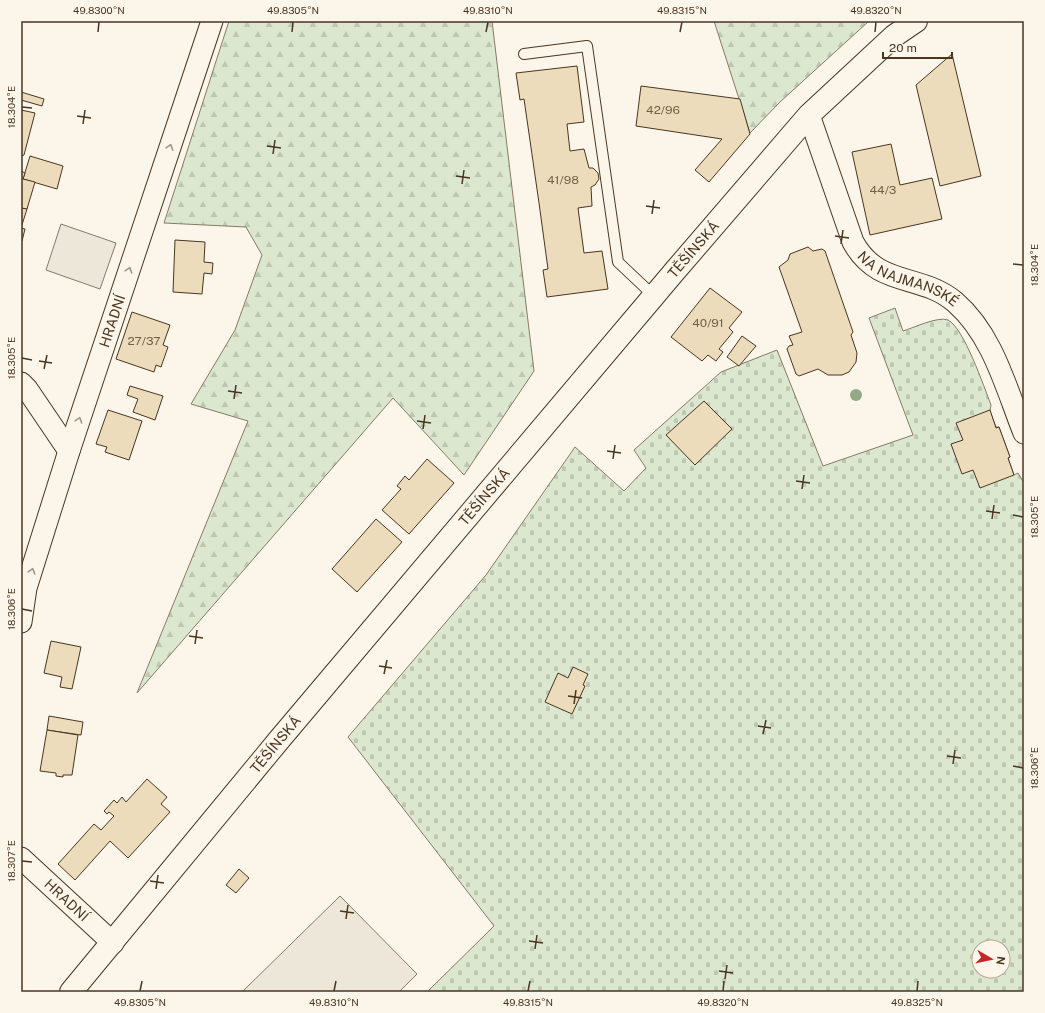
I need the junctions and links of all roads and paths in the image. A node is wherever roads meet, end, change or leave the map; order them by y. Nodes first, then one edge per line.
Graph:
1 (212, 21) edge
2 (916, 21) edge
3 (524, 54) dead end
4 (809, 115) junction
5 (654, 296) junction
6 (21, 383) edge
7 (1024, 433) edge
8 (69, 451) junction
9 (21, 622) edge
10 (21, 858) edge
11 (113, 943) junction
12 (71, 992) edge

8 -> 1 street, HRADNÍ
2 - 4 main road, TĚŠÍNSKÁ
3 - 5 lane
4 - 5 main road, TĚŠÍNSKÁ
4 - 7 street, NA NAJMANSKÉ
5 - 11 main road, TĚŠÍNSKÁ
6 - 8 street
9 -> 8 street, HRADNÍ
10 - 11 street, HRADNÍ
11 - 12 main road, TĚŠÍNSKÁ

